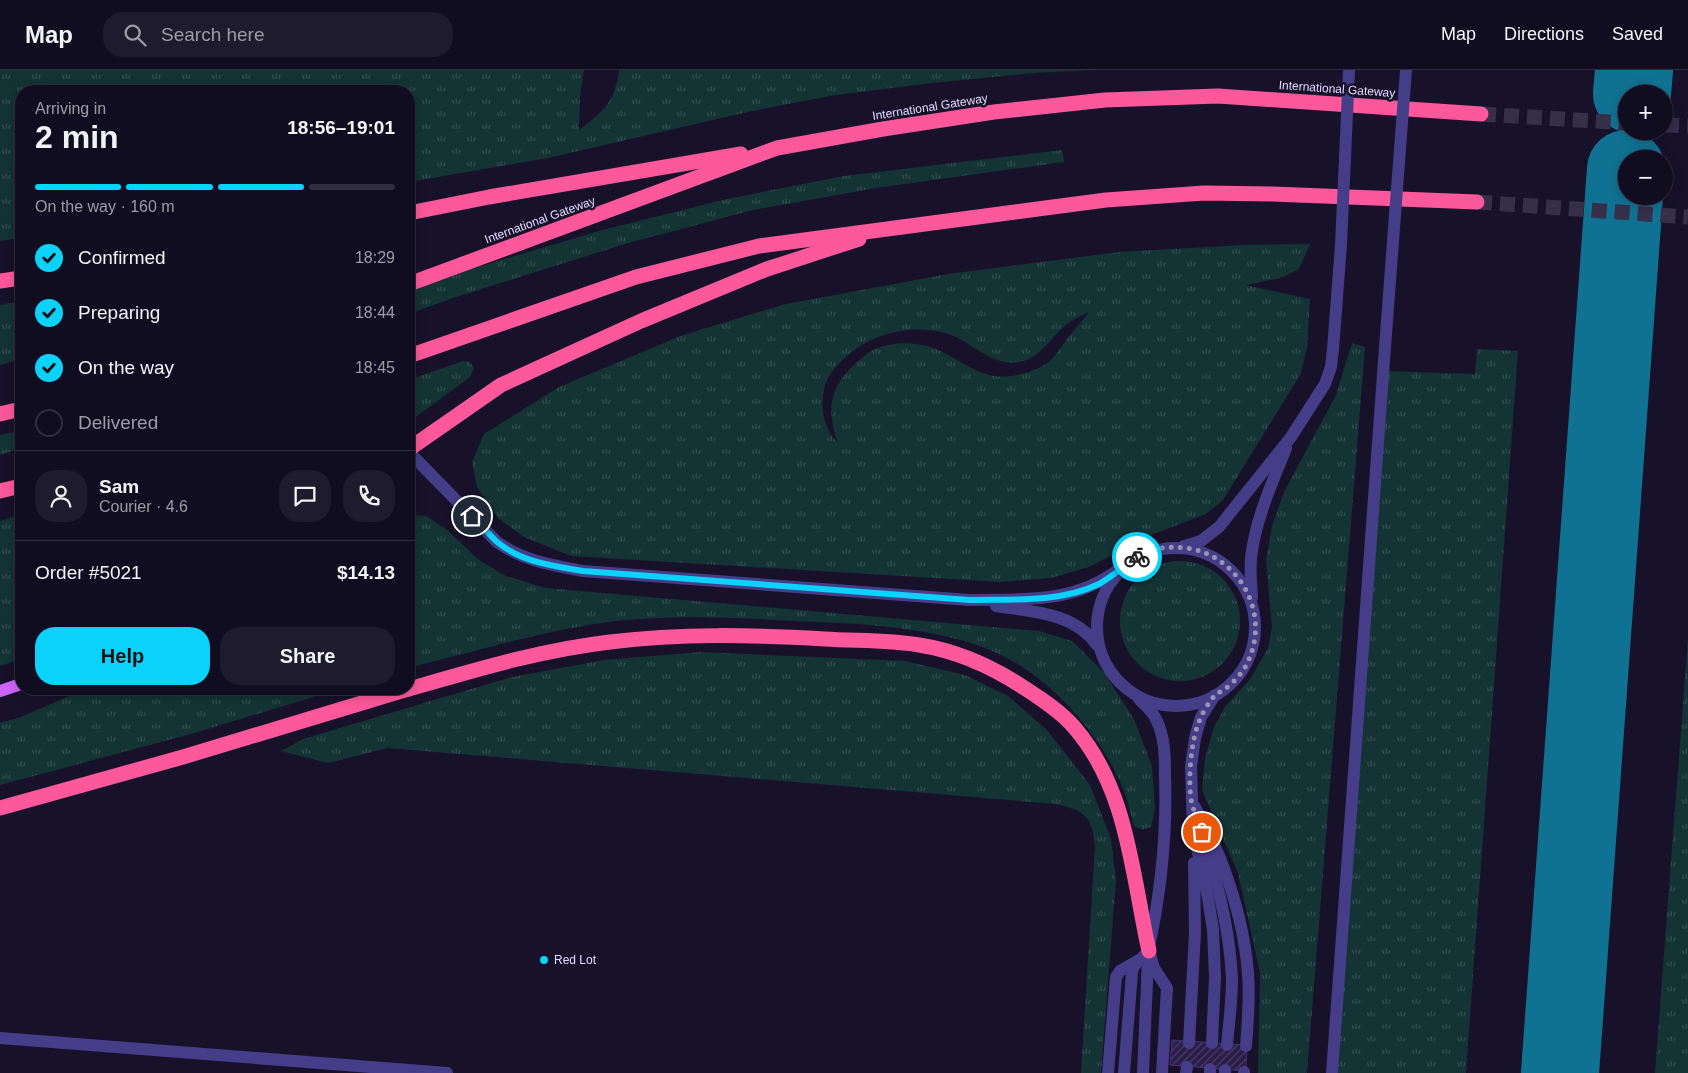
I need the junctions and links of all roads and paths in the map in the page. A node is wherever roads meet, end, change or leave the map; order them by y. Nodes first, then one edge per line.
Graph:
1 (1349, 70) edge
2 (1406, 70) edge
3 (1481, 114) tunnel mouth
4 (777, 148) junction
5 (1477, 202) tunnel mouth
6 (415, 212) edge
7 (899, 226) junction
8 (15, 279) edge
9 (0, 281) edge
10 (415, 282) edge
11 (415, 354) edge
12 (15, 410) edge
13 (0, 414) edge
14 (1291, 437) junction
15 (415, 446) edge
16 (415, 456) edge
17 (15, 487) edge
18 (0, 491) edge
19 (1176, 547) junction
20 (1119, 569) junction
21 (969, 600) junction
22 (1254, 612) junction
23 (1100, 649) junction
24 (15, 686) edge
25 (415, 687) edge
26 (0, 691) edge
27 (388, 695) edge
28 (1215, 695) junction
29 (1135, 696) junction
30 (1191, 800) junction
31 (0, 808) edge
32 (1143, 956) junction
33 (0, 1038) edge
34 (1189, 1042) dead end
35 (1212, 1044) dead end
36 (1227, 1045) dead end
37 (1246, 1046) dead end
38 (447, 1073) edge
39 (1108, 1073) edge
40 (1124, 1073) edge
41 (1143, 1073) edge
42 (1162, 1073) edge
43 (1332, 1073) edge

1 - 14 street, bridge
2 - 43 street, bridge
3 - 4 highway, International Gateway
4 - 6 highway
4 - 10 highway, International Gateway
5 - 7 highway
7 - 11 highway
7 - 15 highway
8 - 9 highway
12 - 13 highway
14 - 19 street
14 - 22 street
16 - 21 street
17 - 18 highway
19 - 20 street
19 - 22 street
20 - 21 street
20 - 23 street
21 - 23 street
22 - 28 street
23 - 29 street
24 - 26 main road
25 - 32 highway
27 - 31 highway
28 - 29 street
28 - 30 street
29 - 32 street
30 - 34 street
30 - 35 street
30 - 36 street
30 - 37 street
32 - 39 street
32 - 40 street
32 - 41 street
32 - 42 street
33 - 38 street

